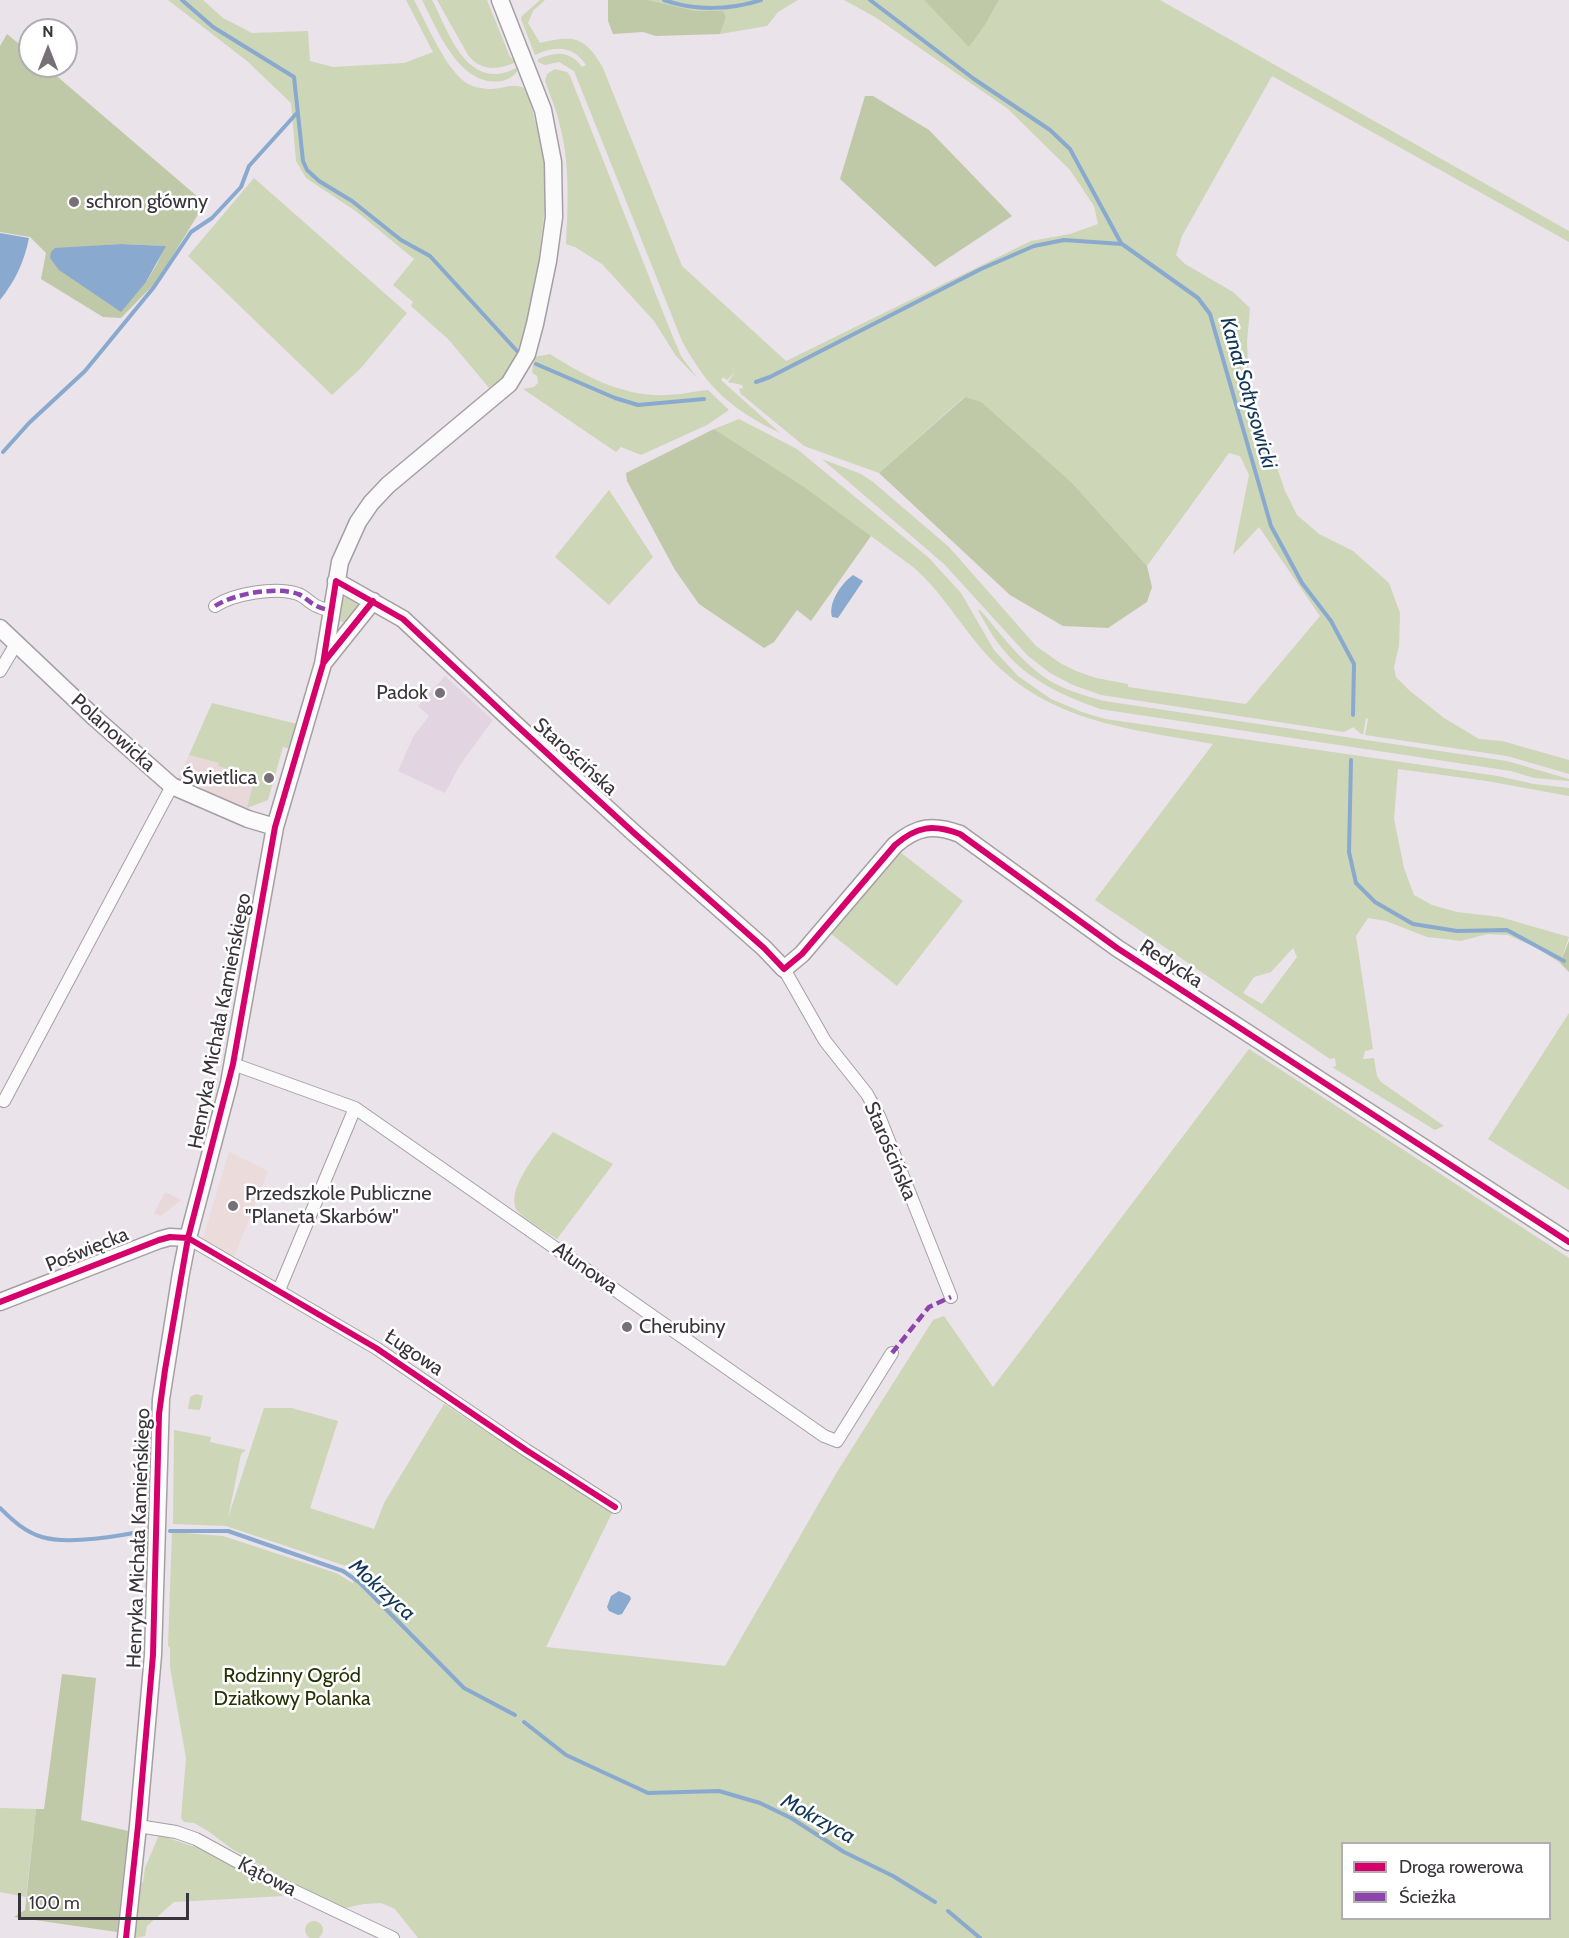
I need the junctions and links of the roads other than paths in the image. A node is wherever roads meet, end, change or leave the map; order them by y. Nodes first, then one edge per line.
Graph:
1 (500, 0) edge
2 (336, 581) junction
3 (373, 601) junction
4 (215, 606) dead end
5 (331, 611) junction
6 (0, 628) edge
7 (16, 644) junction
8 (322, 664) junction
9 (0, 671) edge
10 (172, 786) junction
11 (275, 827) junction
12 (784, 969) junction
13 (233, 1064) junction
14 (4, 1101) dead end
15 (355, 1108) junction
16 (188, 1238) junction
17 (1569, 1242) edge
18 (279, 1290) junction
19 (951, 1297) dead end
20 (0, 1302) edge
21 (892, 1353) dead end
22 (615, 1507) dead end
23 (138, 1826) junction
24 (126, 1938) edge
25 (393, 1938) edge

1 - 2 street, Henryka Michała Kamieńskiego
2 - 3 street, Starościńska
2 - 5 street, Henryka Michała Kamieńskiego
3 - 8 street
3 - 12 street, Starościńska
4 - 5 street
5 - 8 street, Henryka Michała Kamieńskiego
6 - 7 street, Polanowicka
7 - 9 street
7 - 10 street, Polanowicka
8 - 11 street, Henryka Michała Kamieńskiego
10 - 11 street, Polanowicka
10 - 14 street
11 - 13 street, Henryka Michała Kamieńskiego
12 - 17 street, Redycka
12 - 19 street, Starościńska
13 - 15 street, Ałunowa
13 - 16 street, Henryka Michała Kamieńskiego
15 - 18 street
15 - 21 street, Ałunowa
16 - 18 street, Ługowa
16 - 20 street, Poświęcka
16 - 23 street, Henryka Michała Kamieńskiego
18 - 22 street, Ługowa
23 - 24 street, Henryka Michała Kamieńskiego
23 - 25 street, Kątowa

